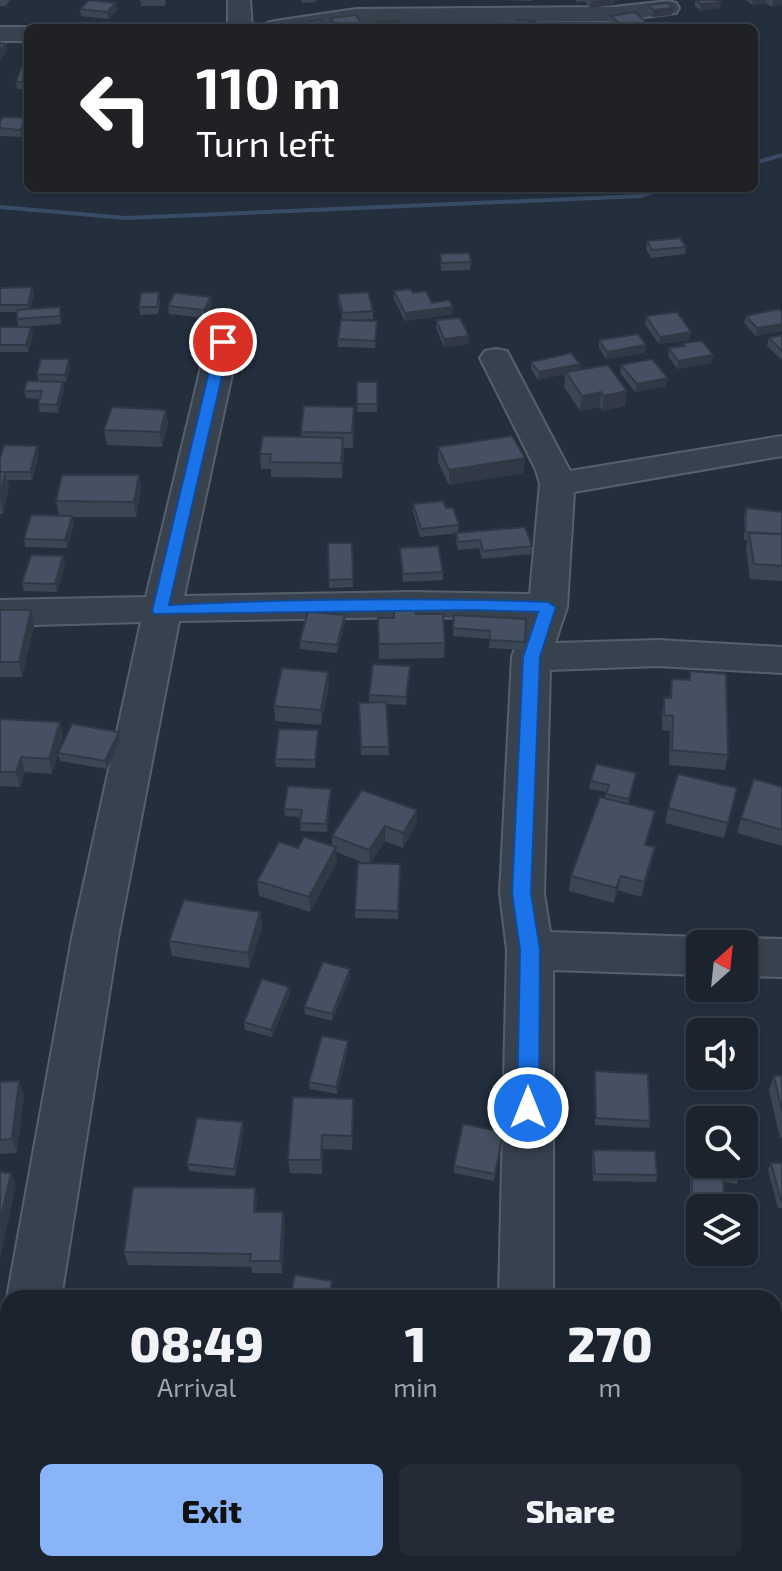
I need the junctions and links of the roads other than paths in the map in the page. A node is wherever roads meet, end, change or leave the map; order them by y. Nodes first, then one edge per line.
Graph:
1 (239, 0) edge
2 (353, 8) edge
3 (668, 8) edge
4 (240, 24) edge
5 (291, 24) edge
6 (0, 34) edge
7 (24, 34) edge
8 (223, 342) dead end
9 (496, 358) dead end
10 (782, 446) edge
11 (557, 484) junction
12 (548, 607) junction
13 (160, 611) junction
14 (0, 613) edge
15 (531, 657) junction
16 (782, 660) edge
17 (530, 950) junction
18 (686, 956) edge
19 (758, 957) edge
20 (782, 958) edge
21 (35, 1290) edge
22 (526, 1290) edge

1 - 4 street
2 - 3 street
2 - 5 street
6 - 7 street
8 - 13 street
9 - 11 street
10 - 11 street
11 - 12 street
12 - 13 street
12 - 15 street
13 - 14 street
13 - 21 street
15 - 16 street
15 - 17 street
17 - 18 street
17 - 22 street
19 - 20 street

